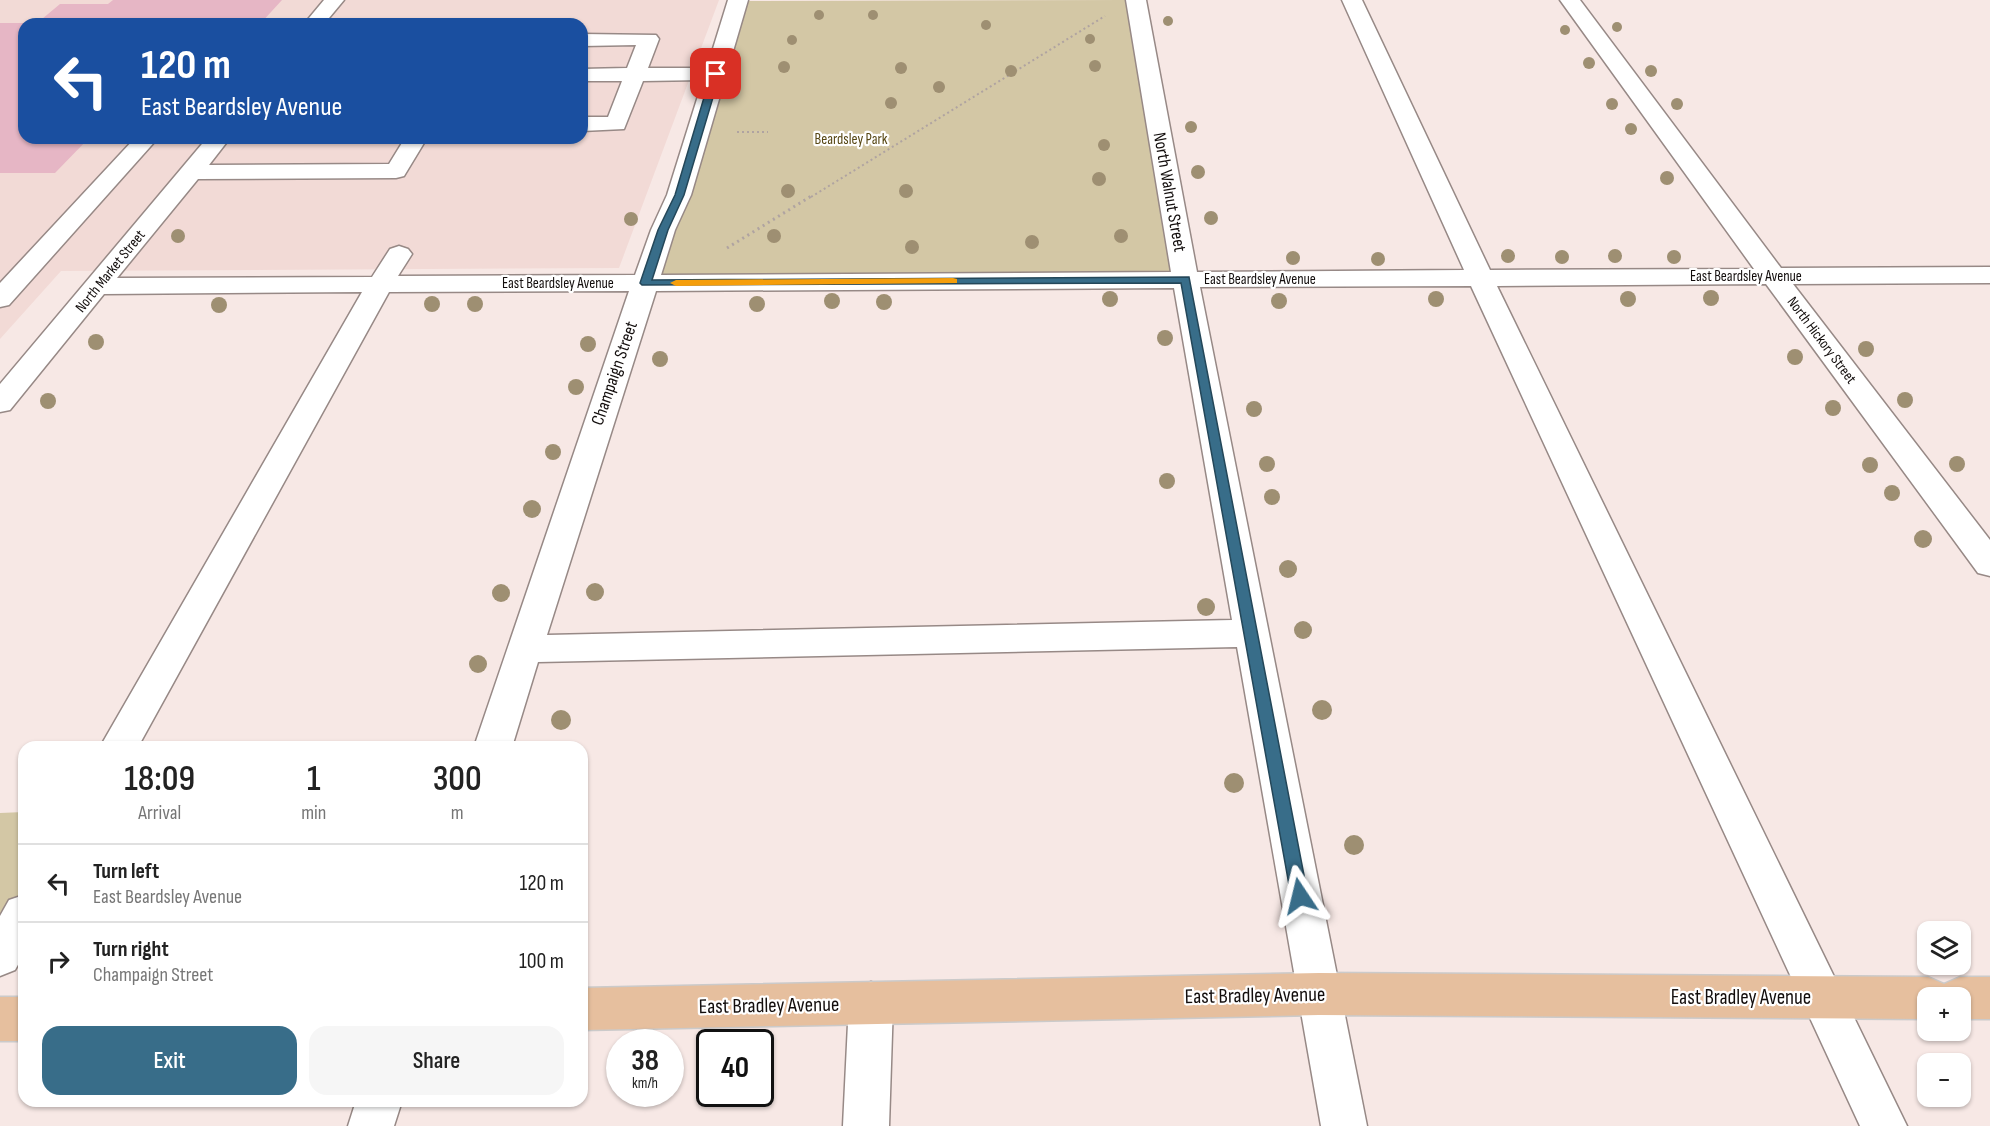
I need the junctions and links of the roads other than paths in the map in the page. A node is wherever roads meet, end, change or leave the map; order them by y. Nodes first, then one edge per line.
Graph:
1 (334, 0) edge
2 (738, 0) edge
3 (1137, 0) edge
4 (1352, 0) edge
5 (1570, 0) edge
6 (319, 18) edge
7 (588, 40) edge
8 (716, 74) junction
9 (588, 75) edge
10 (635, 75) junction
11 (588, 124) edge
12 (142, 144) edge
13 (214, 144) edge
14 (412, 144) edge
15 (191, 172) junction
16 (399, 254) dead end
17 (1990, 275) edge
18 (1773, 276) junction
19 (1480, 278) junction
20 (1186, 280) junction
21 (645, 283) junction
22 (382, 284) junction
23 (98, 286) junction
24 (0, 299) edge
25 (0, 403) edge
26 (1990, 564) edge
27 (1251, 633) junction
28 (524, 649) junction
29 (122, 741) edge
30 (495, 741) edge
31 (18, 924) edge
32 (0, 956) edge
33 (1319, 994) junction
34 (1822, 998) junction
35 (1917, 998) edge
36 (1971, 998) edge
37 (1990, 998) edge
38 (871, 1003) junction
39 (588, 1009) edge
40 (0, 1019) edge
41 (18, 1019) edge
42 (377, 1107) edge
43 (371, 1126) edge
44 (866, 1126) edge
45 (1344, 1126) edge
46 (1884, 1126) edge

1 - 6 street
2 - 8 street, Champaign Street
3 - 20 street, North Walnut Street
4 - 19 street
5 - 18 street, North Hickory Street
7 - 10 street
8 - 10 street
8 - 21 street, Champaign Street
9 - 10 street
10 - 11 street
12 - 24 street
13 - 15 street, North Market Street
14 - 15 street
15 - 23 street, North Market Street
16 - 22 street
17 - 18 street, East Beardsley Avenue
18 - 19 street, East Beardsley Avenue
18 - 26 street, North Hickory Street
19 - 20 street, East Beardsley Avenue
19 - 34 street
20 - 21 street, East Beardsley Avenue
20 - 27 street, North Walnut Street
21 - 22 street, East Beardsley Avenue
21 - 28 street, Champaign Street
22 - 23 street, East Beardsley Avenue
22 - 29 street
23 - 25 street, North Market Street
27 - 28 street
27 - 33 street, North Walnut Street
28 - 30 street, Champaign Street
31 - 32 street
33 - 34 main road, East Bradley Avenue
33 - 38 main road, East Bradley Avenue
33 - 45 street, North Walnut Street
34 - 35 main road, East Bradley Avenue
34 - 46 street
36 - 37 main road
38 - 39 main road, East Bradley Avenue
38 - 44 street
40 - 41 main road
42 - 43 street

